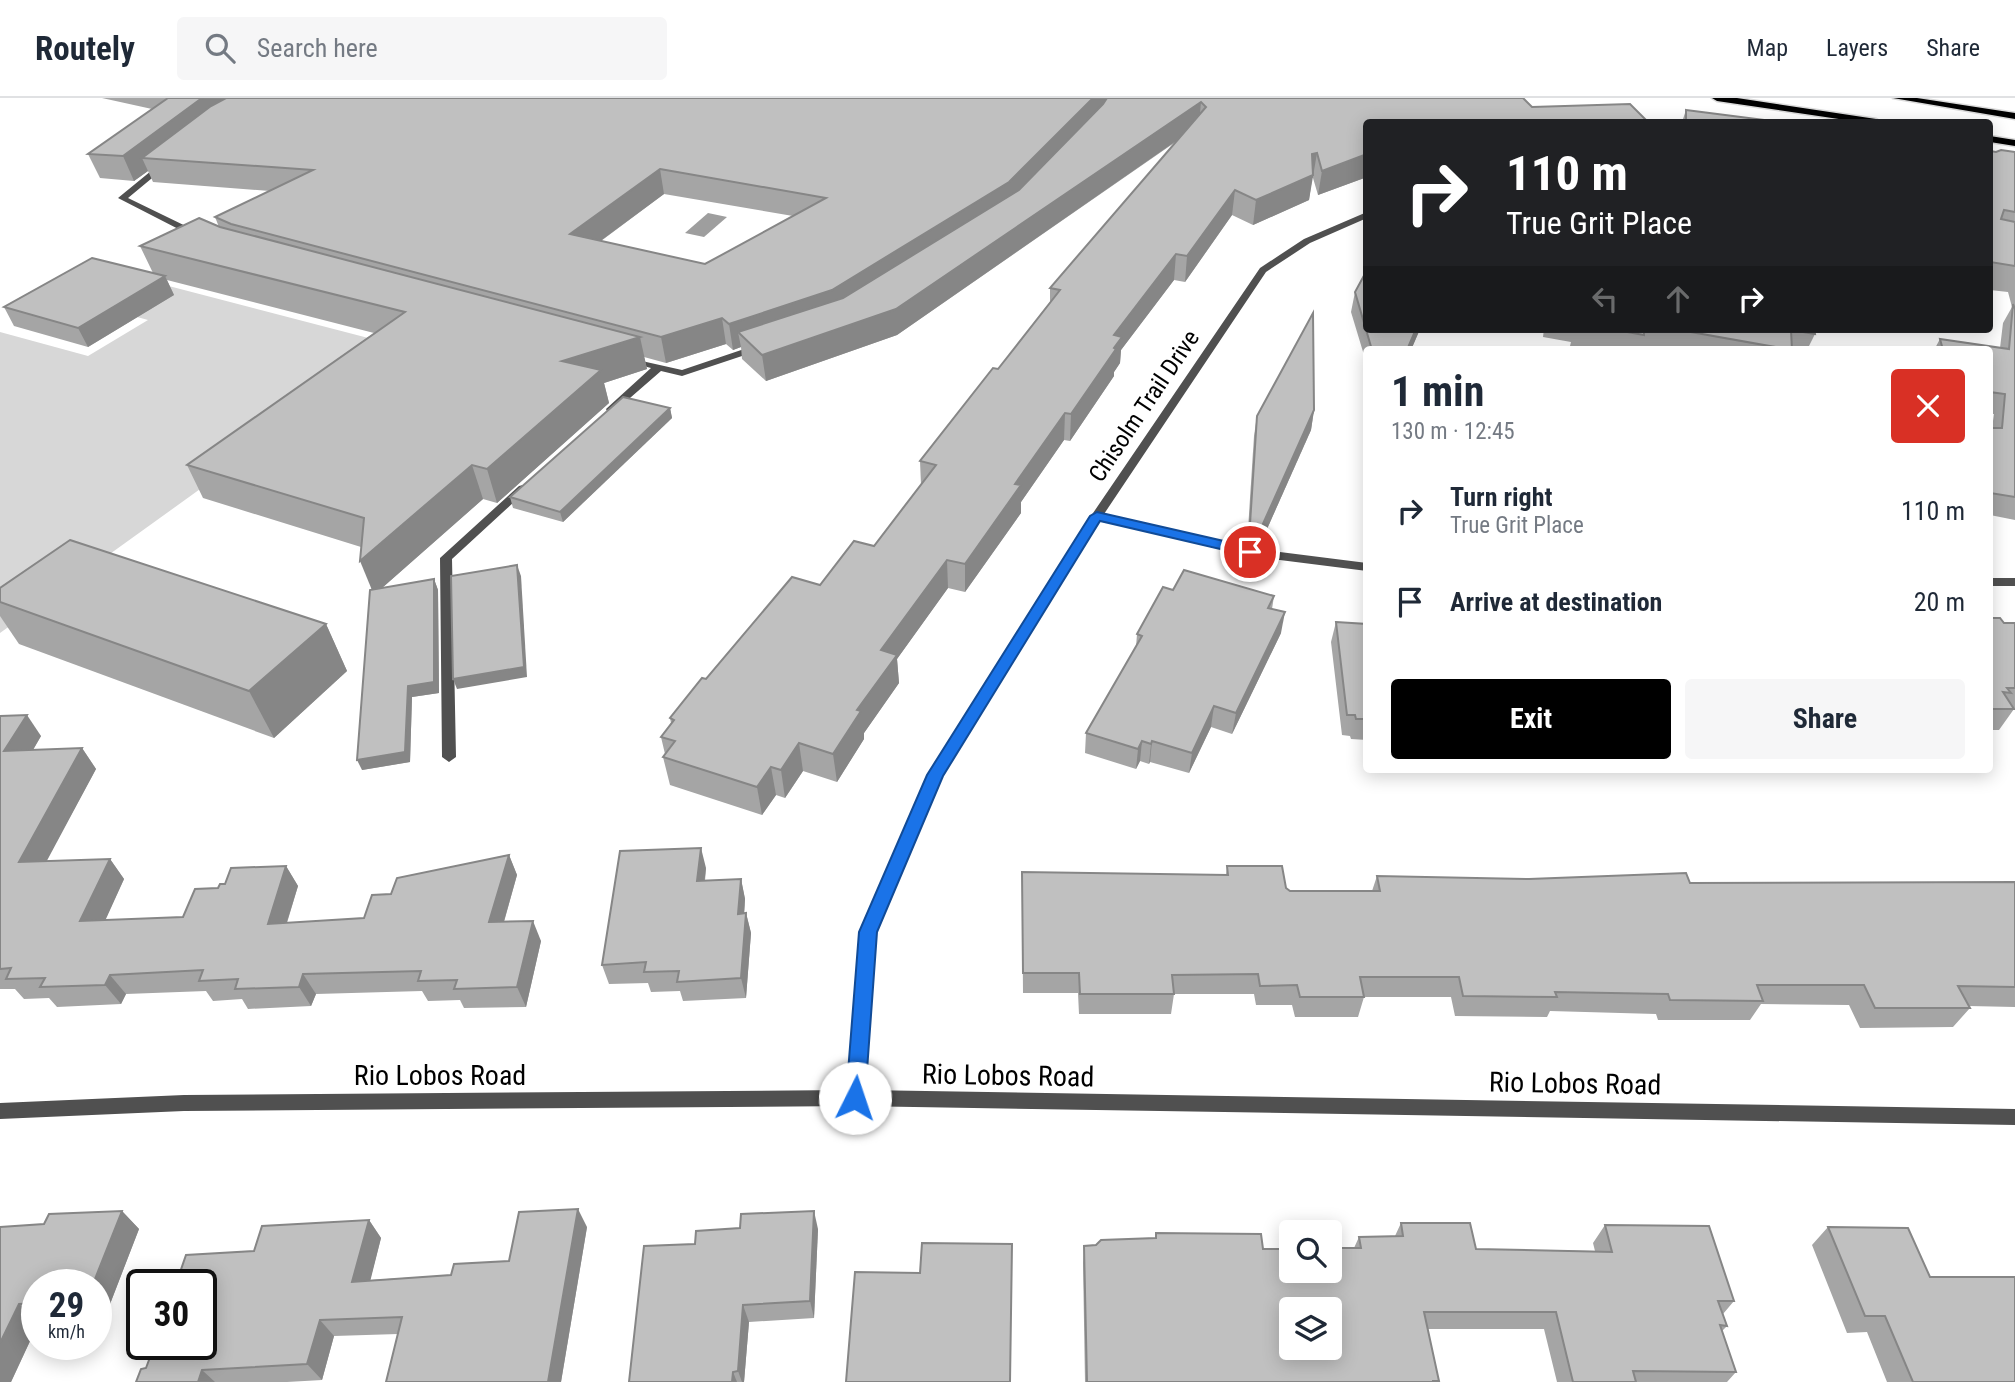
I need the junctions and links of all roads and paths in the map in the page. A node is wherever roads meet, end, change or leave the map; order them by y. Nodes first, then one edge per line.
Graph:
1 (1717, 98) edge
2 (1898, 98) edge
3 (2015, 116) edge
4 (1856, 119) edge
5 (1993, 139) edge
6 (2015, 143) edge
7 (174, 158) edge
8 (1363, 217) edge
9 (208, 240) edge
10 (774, 342) edge
11 (622, 357) edge
12 (659, 367) junction
13 (598, 421) edge
14 (537, 476) edge
15 (1097, 516) junction
16 (1363, 566) edge
17 (1993, 582) edge
18 (2015, 582) edge
19 (449, 757) dead end
20 (855, 1098) junction
21 (0, 1111) edge
22 (2015, 1117) edge

1 - 4 main road
2 - 3 main road
5 - 6 main road
7 - 9 street
8 - 15 street, Chisolm Trail Drive
10 - 12 street
11 - 12 street
12 - 13 street
14 - 19 street
15 - 16 street
15 - 20 street, Chisolm Trail Drive
17 - 18 street
20 - 21 street, Rio Lobos Road
20 - 22 street, Rio Lobos Road

